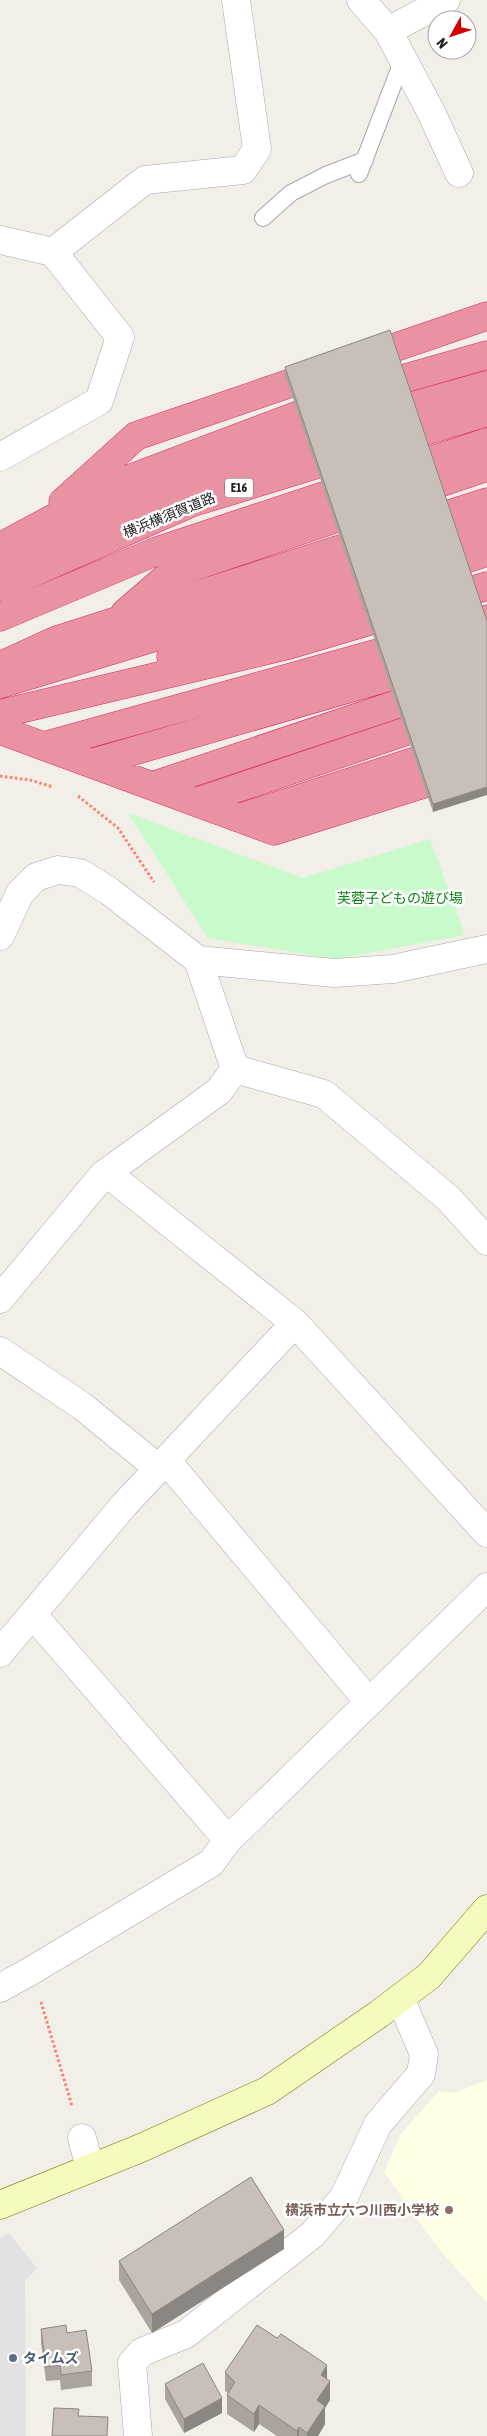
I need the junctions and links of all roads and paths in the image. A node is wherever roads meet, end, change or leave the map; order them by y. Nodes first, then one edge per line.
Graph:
1 (236, 0) edge
2 (361, 0) edge
3 (446, 0) edge
4 (388, 31) junction
5 (403, 59) junction
6 (459, 173) dead end
7 (263, 218) dead end
8 (0, 240) edge
9 (53, 252) junction
10 (487, 316) edge
11 (487, 356) edge
12 (487, 385) edge
13 (487, 412) edge
14 (487, 442) edge
15 (0, 457) edge
16 (487, 468) edge
17 (487, 502) edge
18 (34, 529) junction
19 (487, 529) edge
20 (0, 547) edge
21 (487, 552) edge
22 (0, 567) edge
23 (487, 586) edge
24 (0, 587) edge
25 (0, 616) edge
26 (487, 619) edge
27 (116, 621) junction
28 (487, 645) edge
29 (0, 666) edge
30 (487, 674) edge
31 (0, 684) edge
32 (487, 704) edge
33 (31, 707) junction
34 (0, 714) edge
35 (0, 730) edge
36 (487, 738) edge
37 (44, 746) junction
38 (92, 764) junction
39 (487, 764) edge
40 (0, 776) edge
41 (152, 786) junction
42 (57, 789) dead end
43 (76, 794) dead end
44 (196, 802) junction
45 (239, 818) junction
46 (155, 883) dead end
47 (0, 936) edge
48 (487, 949) edge
49 (198, 960) junction
50 (235, 1069) junction
51 (107, 1173) junction
52 (487, 1242) edge
53 (0, 1299) edge
54 (295, 1323) junction
55 (0, 1351) edge
56 (162, 1464) junction
57 (487, 1533) edge
58 (487, 1587) edge
59 (33, 1615) junction
60 (0, 1653) edge
61 (369, 1702) junction
62 (228, 1840) junction
63 (487, 1910) edge
64 (32, 1977) junction
65 (0, 1988) edge
66 (400, 1998) junction
67 (82, 2138) joint
68 (90, 2168) junction
69 (0, 2205) edge
70 (138, 2436) edge

1 - 9 street
2 - 4 street
3 - 4 street
4 - 5 street
5 - 6 street
5 - 7 lane
8 - 9 street
9 - 15 street
10 - 18 highway
11 - 18 highway
12 - 22 highway
13 - 24 highway, 横浜横須賀道路 / E16
14 - 25 highway
16 - 27 highway
17 - 27 highway
18 - 20 highway
19 - 31 highway
21 - 33 highway
23 - 33 highway
26 - 37 highway
27 - 29 highway
28 - 38 highway
30 - 41 highway
32 - 44 highway
33 - 34 highway
35 - 37 highway
36 - 45 highway
37 - 38 highway
38 - 41 highway
39 - 45 highway
40 - 42 path
41 - 44 highway
43 - 46 path
44 - 45 highway
47 - 49 street
48 - 49 street
49 - 50 street
50 - 51 street
50 - 52 street
51 - 53 street
51 - 54 street
54 - 56 street
54 - 57 street
55 - 56 street
56 - 59 street
56 - 61 street
58 - 61 street
59 - 60 street
59 - 62 street
61 - 62 street
62 - 64 street
63 - 66 street
64 - 65 street
64 - 67 path
66 - 68 street
66 - 70 street
67 - 68 street
68 - 69 street

